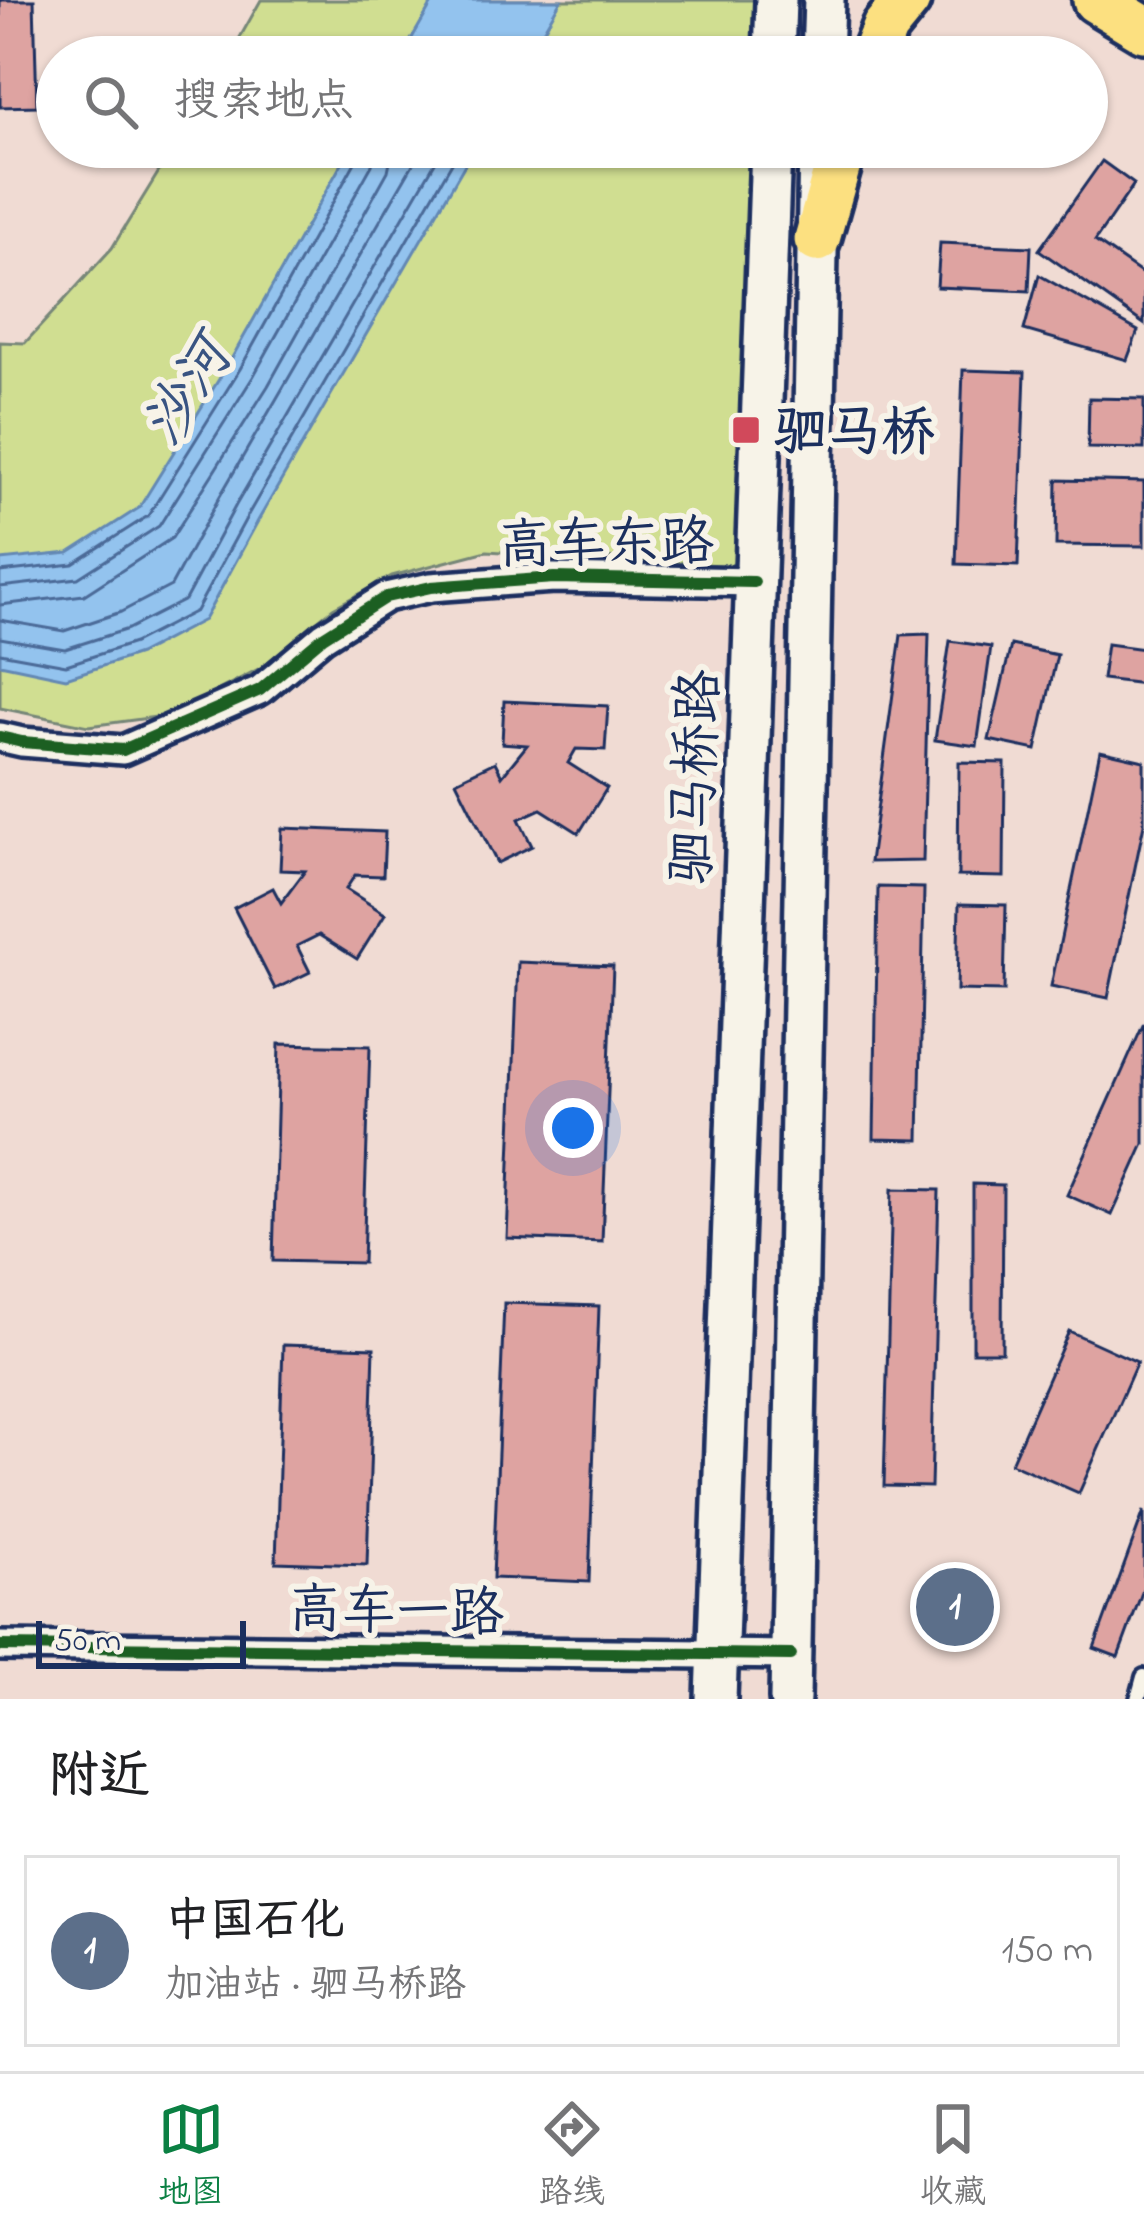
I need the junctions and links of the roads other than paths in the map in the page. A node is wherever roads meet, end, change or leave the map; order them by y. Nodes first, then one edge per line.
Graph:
1 (776, 0) edge
2 (824, 0) edge
3 (907, 0) edge
4 (1096, 0) edge
5 (1144, 29) edge
6 (775, 36) edge
7 (823, 36) edge
8 (881, 36) edge
9 (770, 168) edge
10 (819, 168) edge
11 (837, 168) edge
12 (817, 239) junction
13 (754, 581) junction
14 (0, 737) edge
15 (0, 1646) edge
16 (717, 1654) junction
17 (791, 1655) junction
18 (1144, 1677) edge
19 (716, 1699) edge
20 (790, 1699) edge
21 (1138, 1699) edge

1 - 6 main road
2 - 7 main road
3 - 8 main road
4 - 5 main road
9 - 13 main road, 驷马桥路
10 - 12 main road, 驷马桥路
11 - 12 main road
12 - 17 main road, 驷马桥路
13 - 14 street, 高车东路
13 - 16 main road, 驷马桥路
15 - 16 street, 高车一路
16 - 17 street, 高车一路
16 - 19 main road, 驷马桥路
17 - 20 main road, 驷马桥路
18 - 21 lane

